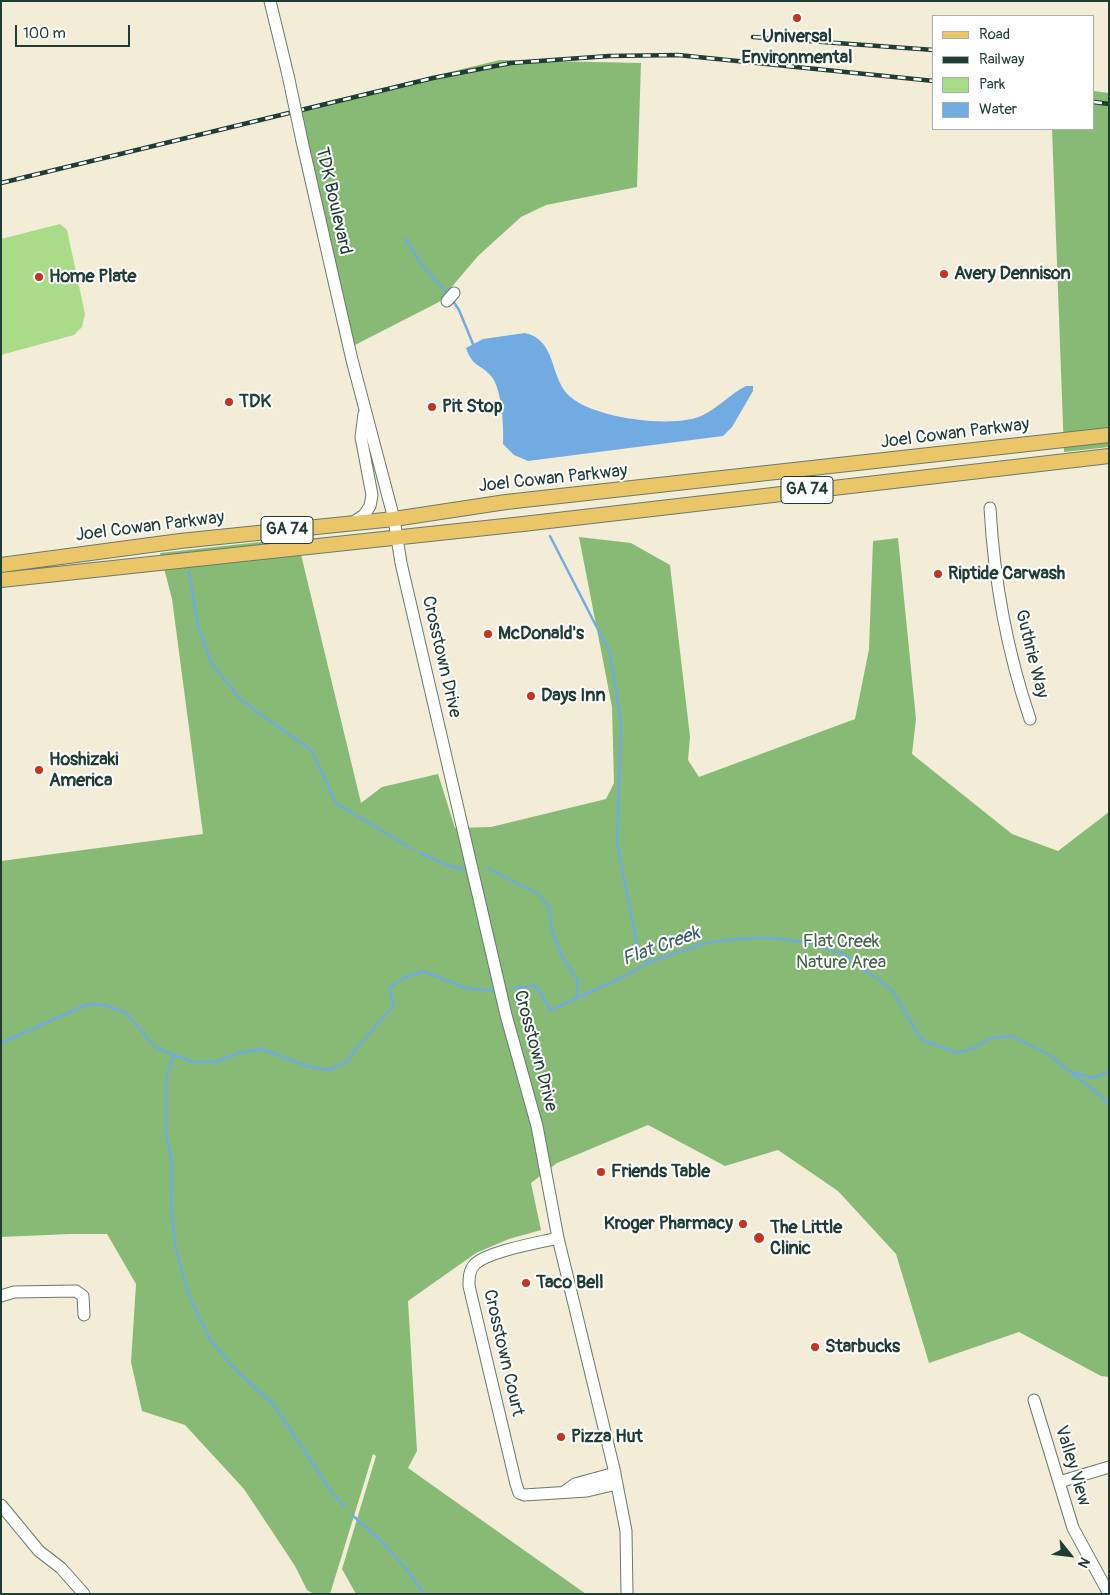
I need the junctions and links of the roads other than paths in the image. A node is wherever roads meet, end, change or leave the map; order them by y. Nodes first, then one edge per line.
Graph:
1 (270, 1) edge
2 (365, 408) junction
3 (1109, 435) edge
4 (1109, 456) edge
5 (990, 508) dead end
6 (394, 519) junction
7 (352, 523) junction
8 (396, 537) junction
9 (1, 565) edge
10 (1, 580) edge
11 (1030, 719) dead end
12 (558, 1238) junction
13 (1, 1296) edge
14 (84, 1315) dead end
15 (1034, 1400) dead end
16 (1109, 1467) edge
17 (616, 1479) junction
18 (1058, 1482) junction
19 (1, 1505) edge
20 (1107, 1586) edge
21 (84, 1594) edge
22 (626, 1594) edge

1 - 2 street, TDK Boulevard, bridge
2 - 6 street, TDK Boulevard
2 - 7 street, TDK Boulevard
3 - 6 main road, Joel Cowan Parkway / GA 74
4 - 8 main road, Joel Cowan Parkway / GA 74
5 - 11 street, Guthrie Way
6 - 7 main road, Joel Cowan Parkway / GA 74
6 - 8 street, Crosstown Drive
7 - 9 main road, Joel Cowan Parkway / GA 74
8 - 10 main road, Joel Cowan Parkway / GA 74
8 - 12 street, Crosstown Drive
12 - 17 street, Crosstown Drive
12 - 17 street, Crosstown Court
13 - 14 street
15 - 18 street, Valley View
16 - 18 street
17 - 22 street, Crosstown Drive
18 - 20 street, Valley View
19 - 21 street

